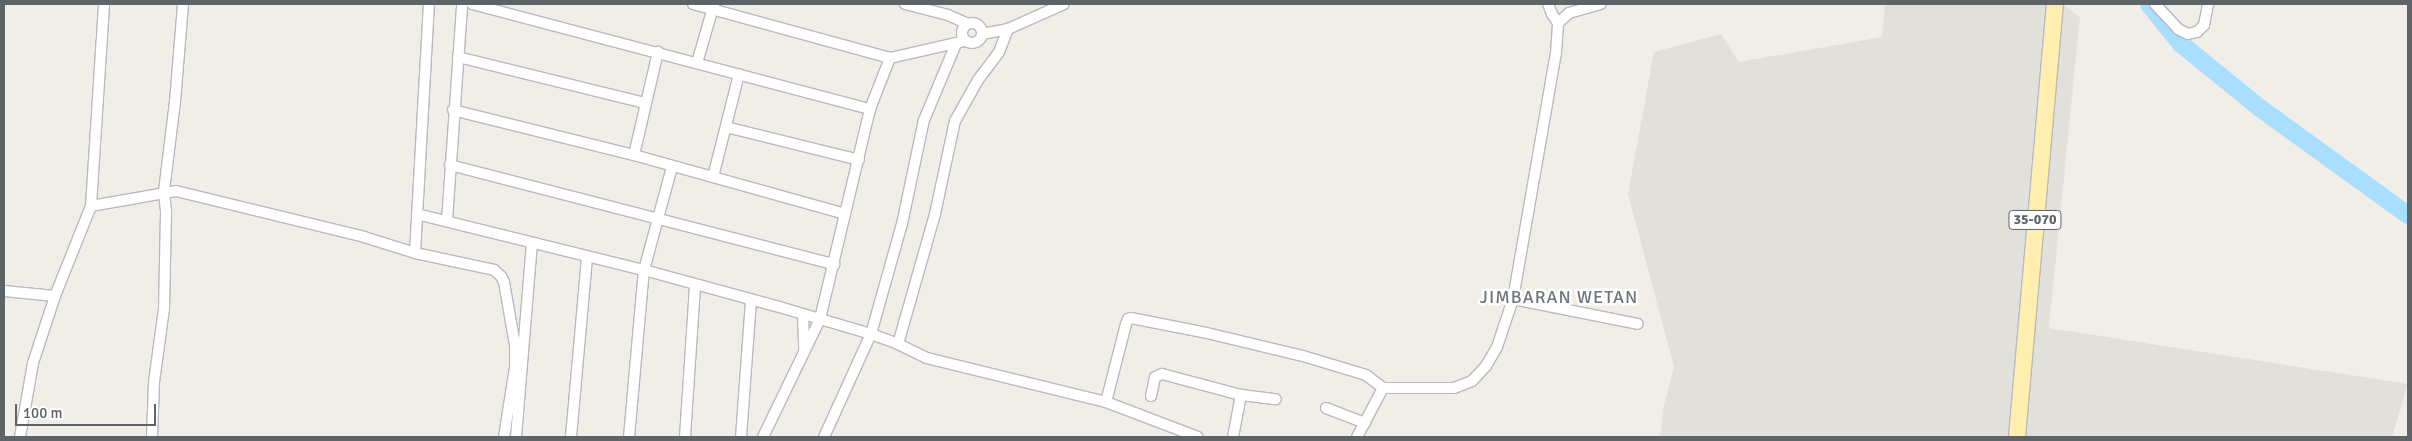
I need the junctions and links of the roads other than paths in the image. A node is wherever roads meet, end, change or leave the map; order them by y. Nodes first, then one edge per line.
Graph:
1 (104, 4) edge
2 (183, 4) edge
3 (429, 4) edge
4 (462, 4) edge
5 (472, 4) edge
6 (693, 4) edge
7 (906, 4) edge
8 (1064, 4) edge
9 (1548, 4) edge
10 (1601, 4) edge
11 (2054, 4) edge
12 (2155, 4) edge
13 (2208, 4) edge
14 (713, 6) edge
15 (1558, 23) junction
16 (968, 24) junction
17 (1008, 29) junction
18 (982, 34) junction
19 (960, 42) junction
20 (658, 52) junction
21 (458, 56) junction
22 (890, 58) junction
23 (697, 63) junction
24 (739, 74) junction
25 (645, 103) junction
26 (870, 109) junction
27 (453, 110) junction
28 (726, 127) junction
29 (634, 155) junction
30 (859, 160) junction
31 (450, 165) junction
32 (672, 167) junction
33 (713, 177) junction
34 (164, 191) junction
35 (91, 206) junction
36 (417, 214) junction
37 (845, 214) junction
38 (658, 219) junction
39 (447, 221) junction
40 (532, 244) junction
41 (415, 253) junction
42 (587, 257) junction
43 (834, 264) junction
44 (644, 270) junction
45 (696, 286) junction
46 (4, 291) edge
47 (55, 296) junction
48 (1513, 299) junction
49 (751, 301) junction
50 (803, 314) junction
51 (820, 319) junction
52 (1638, 324) dead end
53 (871, 334) junction
54 (901, 346) junction
55 (804, 352) junction
56 (1383, 388) junction
57 (1241, 395) junction
58 (1150, 396) dead end
59 (1276, 399) dead end
60 (1106, 402) junction
61 (1326, 408) dead end
62 (1366, 424) junction
63 (20, 437) edge
64 (152, 437) edge
65 (504, 437) edge
66 (516, 437) edge
67 (572, 437) edge
68 (628, 437) edge
69 (686, 437) edge
70 (741, 437) edge
71 (763, 437) edge
72 (824, 437) edge
73 (1198, 437) edge
74 (1233, 437) edge
75 (1357, 437) edge
76 (2018, 437) edge

1 - 35 street
2 - 34 street
3 - 36 street
4 - 21 street
5 - 20 street
6 - 14 street
7 - 16 street
8 - 17 street
9 - 15 street
10 - 15 street
11 - 76 main road, 35-070
12 - 13 street
14 - 22 street
14 - 23 street
15 - 48 street
16 - 18 street
16 - 19 street
17 - 18 street
17 - 54 street
18 - 19 street
19 - 22 street
19 - 53 street
20 - 23 street
20 - 25 street
21 - 25 street
21 - 27 street
22 - 26 street
23 - 24 street
24 - 26 street
24 - 28 street
25 - 29 street
26 - 30 street
27 - 29 street
27 - 31 street
28 - 30 street
28 - 33 street
29 - 32 street
30 - 37 street
31 - 38 street
31 - 39 street
32 - 33 street
32 - 38 street
33 - 37 street
34 - 35 street
34 - 41 street
34 - 64 street
35 - 47 street
36 - 39 street
36 - 41 street
37 - 43 street
38 - 43 street
38 - 44 street
39 - 40 street
40 - 42 street
40 - 66 street
41 - 65 street
42 - 44 street
42 - 67 street
43 - 51 street
44 - 45 street
44 - 68 street
45 - 49 street
45 - 69 street
46 - 47 street
47 - 63 street
48 - 52 street
48 - 56 street
49 - 50 street
49 - 70 street
50 - 51 street
50 - 55 street
51 - 53 street
51 - 55 street
53 - 54 street
53 - 72 street
54 - 60 street
55 - 71 street
56 - 60 street
56 - 62 street
57 - 58 street
57 - 59 street
57 - 74 street
60 - 73 street
61 - 62 street
62 - 75 street

